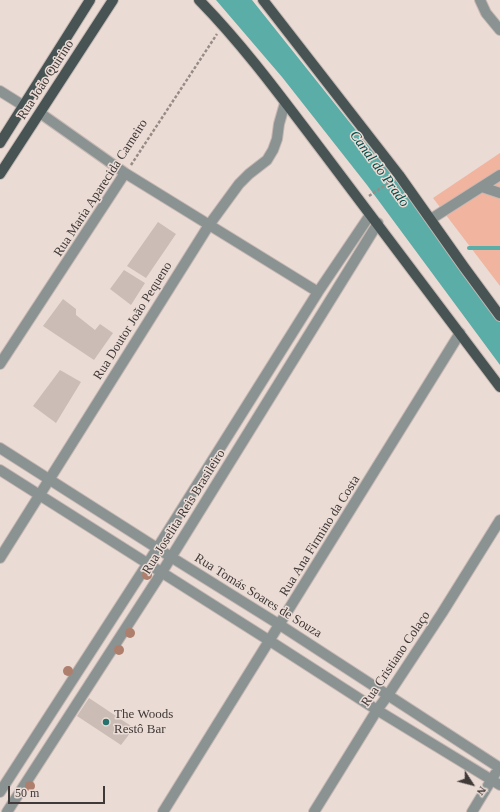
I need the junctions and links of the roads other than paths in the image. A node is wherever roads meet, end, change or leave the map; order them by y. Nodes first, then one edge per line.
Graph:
1 (90, 0) edge
2 (112, 0) edge
3 (199, 0) edge
4 (263, 0) edge
5 (480, 0) edge
6 (500, 30) edge
7 (0, 91) edge
8 (285, 103) junction
9 (24, 106) junction
10 (40, 113) junction
11 (0, 143) edge
12 (125, 173) junction
13 (0, 174) edge
14 (500, 175) edge
15 (482, 187) junction
16 (500, 193) edge
17 (370, 215) junction
18 (431, 219) junction
19 (378, 223) junction
20 (209, 225) junction
21 (318, 292) junction
22 (500, 316) edge
23 (460, 333) junction
24 (0, 364) edge
25 (500, 387) edge
26 (0, 448) edge
27 (0, 470) edge
28 (49, 478) junction
29 (39, 496) junction
30 (500, 520) edge
31 (157, 548) junction
32 (171, 557) junction
33 (0, 558) edge
34 (148, 563) junction
35 (162, 572) junction
36 (280, 625) junction
37 (270, 641) junction
38 (388, 695) junction
39 (377, 710) junction
40 (500, 767) edge
41 (496, 782) edge
42 (0, 792) edge
43 (7, 812) edge
44 (163, 812) edge
45 (314, 812) edge
46 (472, 812) edge

1 - 9 main road, Rua João Quirino
2 - 10 main road, Rua João Quirino
3 - 8 main road
4 - 18 main road
5 - 6 street
7 - 9 street
8 - 17 main road
8 - 20 street, Rua Doutor João Pequeno
9 - 11 main road, Rua João Quirino
10 - 12 street
10 - 13 main road, Rua João Quirino
12 - 20 street
12 - 24 street, Rua Maria Aparecida Carneiro
14 - 15 street
15 - 16 street
15 - 18 street
17 - 19 main road
17 - 21 street, Rua Joselita Reis Brasileiro
18 - 22 main road
19 - 23 main road
19 - 32 street, Rua Joselita Reis Brasileiro
20 - 21 street
20 - 28 street, Rua Doutor João Pequeno
21 - 31 street, Rua Joselita Reis Brasileiro
23 - 25 main road
23 - 36 street, Rua Ana Firmino da Costa
26 - 28 street, Rua Tomás Soares de Souza
27 - 29 street
28 - 29 street, Rua Doutor João Pequeno
28 - 31 street, Rua Tomás Soares de Souza
29 - 33 street, Rua Doutor João Pequeno
29 - 34 street
30 - 38 street, Rua Cristiano Colaço
31 - 32 street, Rua Tomás Soares de Souza
31 - 34 street, Rua Joselita Reis Brasileiro
32 - 35 street, Rua Joselita Reis Brasileiro
32 - 36 street, Rua Tomás Soares de Souza
34 - 35 street
34 - 42 street, Rua Joselita Reis Brasileiro
35 - 37 street
35 - 43 street, Rua Joselita Reis Brasileiro
36 - 37 street, Rua Ana Firmino da Costa
36 - 38 street, Rua Tomás Soares de Souza
37 - 39 street
37 - 44 street, Rua Ana Firmino da Costa
38 - 39 street, Rua Cristiano Colaço
38 - 40 street, Rua Tomás Soares de Souza
39 - 41 street
39 - 45 street, Rua Cristiano Colaço
40 - 41 street
41 - 46 street

